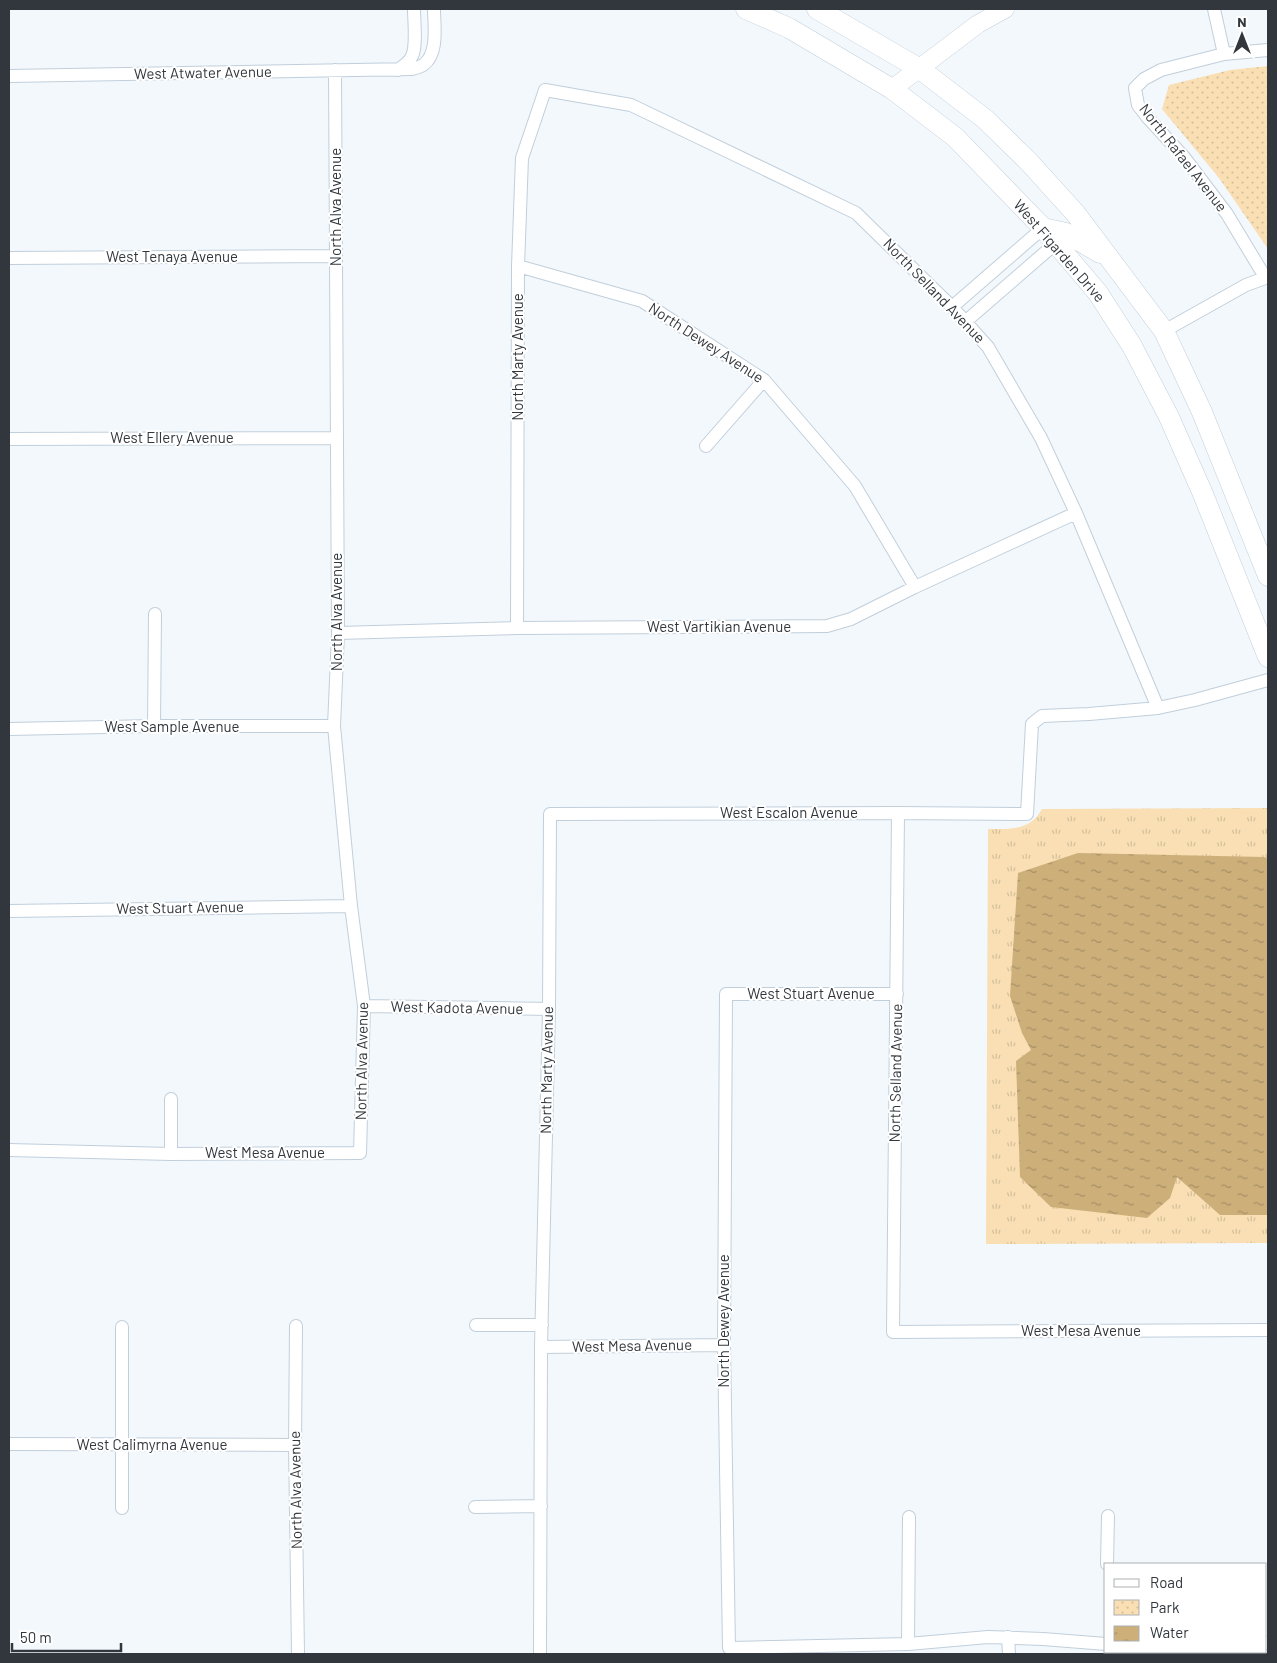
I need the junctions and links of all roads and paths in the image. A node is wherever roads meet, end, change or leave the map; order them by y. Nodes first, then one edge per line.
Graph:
1 (414, 9) edge
2 (434, 9) edge
3 (746, 9) edge
4 (817, 9) edge
5 (1005, 9) edge
6 (1214, 9) edge
7 (1268, 50) edge
8 (1224, 54) junction
9 (920, 69) junction
10 (335, 70) junction
11 (398, 70) junction
12 (9, 76) edge
13 (892, 89) junction
14 (545, 90) joint
15 (1043, 228) junction
16 (1056, 244) junction
17 (336, 256) junction
18 (9, 258) edge
19 (1112, 261) junction
20 (518, 266) junction
21 (1267, 277) edge
22 (952, 307) junction
23 (966, 322) junction
24 (1164, 330) junction
25 (764, 380) junction
26 (336, 438) junction
27 (9, 439) edge
28 (706, 446) dead end
29 (1076, 513) junction
30 (1268, 576) edge
31 (915, 587) junction
32 (155, 614) dead end
33 (517, 628) junction
34 (1262, 629) edge
35 (338, 633) junction
36 (1268, 657) edge
37 (1268, 680) edge
38 (1158, 708) junction
39 (154, 726) junction
40 (334, 726) junction
41 (9, 729) edge
42 (898, 813) junction
43 (550, 814) joint
44 (351, 906) junction
45 (9, 911) edge
46 (726, 994) joint
47 (897, 994) junction
48 (364, 1006) junction
49 (549, 1009) junction
50 (170, 1099) dead end
51 (9, 1150) edge
52 (360, 1152) joint
53 (171, 1154) junction
54 (476, 1325) dead end
55 (542, 1325) junction
56 (296, 1326) dead end
57 (122, 1327) dead end
58 (1268, 1330) edge
59 (893, 1332) joint
60 (724, 1345) junction
61 (542, 1346) junction
62 (9, 1444) edge
63 (122, 1444) junction
64 (295, 1445) junction
65 (541, 1506) junction
66 (475, 1507) dead end
67 (122, 1508) dead end
68 (1108, 1516) dead end
69 (909, 1517) dead end
70 (1107, 1563) edge
71 (1008, 1637) junction
72 (908, 1644) junction
73 (1104, 1644) edge
74 (298, 1654) edge
75 (540, 1654) edge
76 (1009, 1654) edge

1 - 11 street
2 - 11 street
3 - 13 main road, West Figarden Drive
4 - 9 main road
5 - 9 street
6 - 8 street
7 - 8 street
8 - 21 street, North Rafael Avenue
9 - 13 street
9 - 19 main road
10 - 11 street, West Atwater Avenue
10 - 12 street, West Atwater Avenue
10 - 17 street, North Alva Avenue
13 - 15 main road, West Figarden Drive
14 - 20 street, North Marty Avenue
14 - 22 street, North Selland Avenue
15 - 16 main road, West Figarden Drive
15 - 19 main road
15 - 22 street
16 - 23 street
16 - 34 main road, West Figarden Drive
17 - 18 street, West Tenaya Avenue
17 - 26 street, North Alva Avenue
19 - 24 main road
20 - 25 street, North Dewey Avenue
20 - 33 street, North Marty Avenue
21 - 24 street
22 - 23 street, North Selland Avenue
23 - 29 street, North Selland Avenue
24 - 30 main road
25 - 28 street
25 - 31 street, North Dewey Avenue
26 - 27 street, West Ellery Avenue
26 - 35 street, North Alva Avenue
29 - 31 street, West Vartikian Avenue
29 - 38 street, North Selland Avenue
31 - 33 street, West Vartikian Avenue
32 - 39 street
33 - 35 street, West Vartikian Avenue
34 - 36 main road, West Figarden Drive
35 - 40 street, North Alva Avenue
37 - 38 street
38 - 42 street, West Escalon Avenue
39 - 40 street, West Sample Avenue
39 - 41 street, West Sample Avenue
40 - 44 street, North Alva Avenue
42 - 43 street, West Escalon Avenue
42 - 47 street, North Selland Avenue
43 - 49 street, North Marty Avenue
44 - 45 street, West Stuart Avenue
44 - 48 street, North Alva Avenue
46 - 47 street, West Stuart Avenue
46 - 60 street, North Dewey Avenue
47 - 59 street, North Selland Avenue
48 - 49 street, West Kadota Avenue
48 - 52 street, North Alva Avenue
49 - 55 street, North Marty Avenue
50 - 53 street
51 - 53 street, West Mesa Avenue
52 - 53 street, West Mesa Avenue
54 - 55 street
55 - 61 street, North Marty Avenue
56 - 64 street, North Alva Avenue
57 - 63 street
58 - 59 street, West Mesa Avenue
60 - 61 street, West Mesa Avenue
60 - 72 street, North Dewey Avenue
61 - 65 street, North Marty Avenue
62 - 63 street, West Calimyrna Avenue
63 - 64 street, West Calimyrna Avenue
63 - 67 street
64 - 74 street, North Alva Avenue
65 - 66 street
65 - 75 street, North Marty Avenue
68 - 70 street
69 - 72 street
71 - 72 street
71 - 73 street
71 - 76 street

